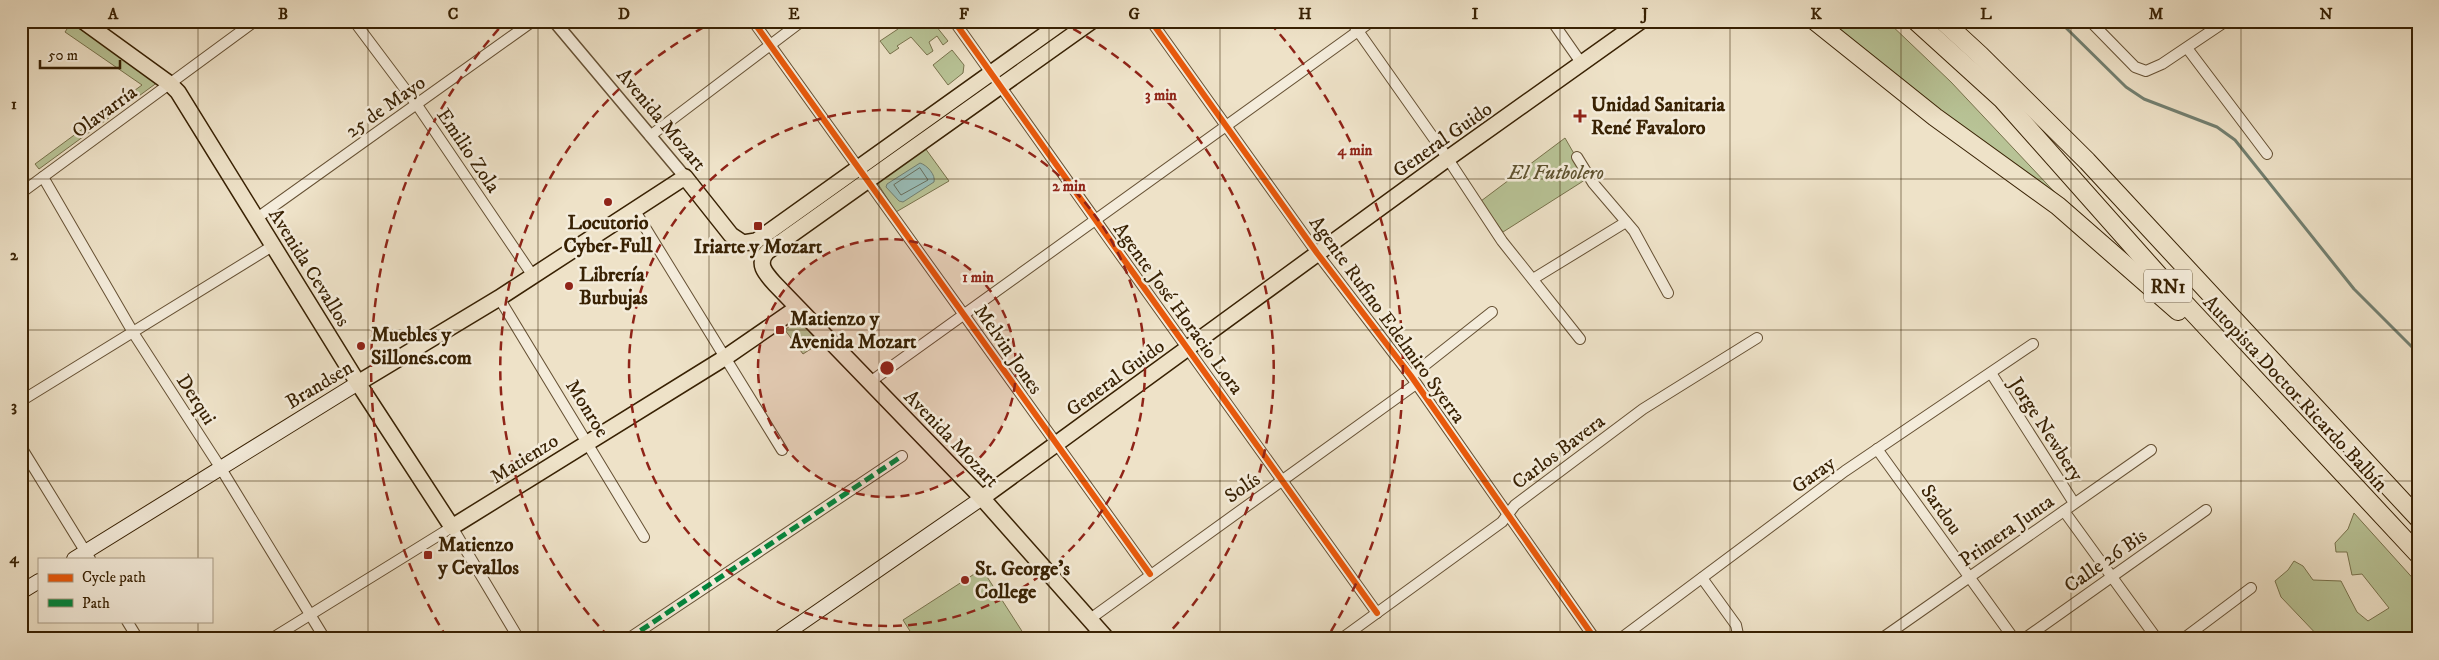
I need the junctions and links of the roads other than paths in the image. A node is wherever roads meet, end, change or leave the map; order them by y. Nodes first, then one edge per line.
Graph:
1 (83, 21) edge
2 (255, 21) edge
3 (354, 21) edge
4 (533, 21) edge
5 (554, 21) edge
6 (753, 21) edge
7 (802, 21) edge
8 (954, 21) edge
9 (1064, 21) edge
10 (1092, 21) edge
11 (1151, 21) edge
12 (1351, 21) edge
13 (1372, 21) edge
14 (1552, 21) edge
15 (1642, 21) edge
16 (1815, 21) edge
17 (1916, 21) edge
18 (1943, 21) edge
19 (1953, 21) edge
20 (2090, 21) edge
21 (2226, 21) edge
22 (1358, 31) junction
23 (770, 44) junction
24 (2187, 48) junction
25 (1980, 54) junction
26 (1582, 64) junction
27 (991, 74) junction
28 (170, 84) junction
29 (1000, 87) junction
30 (417, 105) junction
31 (1228, 125) junction
32 (650, 136) junction
33 (2267, 154) dead end
34 (1577, 157) dead end
35 (1447, 159) junction
36 (859, 168) junction
37 (43, 177) junction
38 (685, 177) junction
39 (869, 181) junction
40 (21, 193) edge
41 (635, 211) junction
42 (256, 218) junction
43 (1095, 220) junction
44 (1626, 222) junction
45 (274, 245) junction
46 (1317, 253) junction
47 (533, 276) junction
48 (1534, 279) junction
49 (1668, 293) dead end
50 (499, 298) junction
51 (797, 308) junction
52 (1492, 312) dead end
53 (965, 314) junction
54 (134, 334) junction
55 (1757, 338) dead end
56 (1580, 340) dead end
57 (2033, 344) dead end
58 (1190, 348) junction
59 (726, 357) junction
60 (1991, 373) junction
61 (2250, 375) junction
62 (1414, 380) junction
63 (870, 382) junction
64 (358, 383) junction
65 (21, 401) edge
66 (588, 441) junction
67 (1056, 444) junction
68 (21, 448) edge
69 (1878, 449) junction
70 (782, 450) dead end
71 (2150, 450) dead end
72 (902, 456) dead end
73 (220, 467) junction
74 (1282, 480) junction
75 (982, 498) junction
76 (2074, 503) junction
77 (2206, 510) dead end
78 (2064, 511) junction
79 (1508, 513) junction
80 (2418, 518) edge
81 (452, 527) junction
82 (644, 537) dead end
83 (2418, 554) edge
84 (83, 556) edge
85 (1150, 574) junction
86 (2111, 576) junction
87 (1702, 578) junction
88 (1969, 578) junction
89 (38, 582) edge
90 (2251, 588) dead end
91 (21, 592) edge
92 (1377, 613) junction
93 (310, 615) junction
94 (1090, 619) junction
95 (128, 622) edge
96 (138, 639) edge
97 (271, 639) edge
98 (325, 639) edge
99 (519, 639) edge
100 (628, 639) edge
101 (778, 639) edge
102 (1107, 639) edge
103 (1341, 639) edge
104 (1595, 639) edge
105 (1620, 639) edge
106 (1739, 639) edge
107 (1881, 639) edge
108 (2014, 639) edge
109 (2024, 639) edge
110 (2157, 639) edge
111 (2183, 639) edge

1 - 28 main road, Avenida Cevallos
2 - 28 street, Olavarría
3 - 30 street, Emilio Zola
4 - 30 street, 25 de Mayo
5 - 32 street, Avenida Mozart
6 - 23 street, Melvin Jones
7 - 23 street
8 - 27 street, Agente José Horacio Lora
9 - 27 main road
10 - 29 main road
11 - 31 street, Agente Rufino Edelmiro Syerra
12 - 22 street
13 - 22 street
14 - 26 street
15 - 26 main road, General Guido
16 - 61 highway
17 - 61 highway, Autopista Doctor Ricardo Balbín / RN1
18 - 25 highway, Autopista Doctor Ricardo Balbín / RN1
19 - 25 highway
20 - 24 street
21 - 24 street
22 - 31 street
22 - 35 street
23 - 32 street
23 - 36 street, Melvin Jones
24 - 33 street
25 - 80 highway, Autopista Doctor Ricardo Balbín / RN1
26 - 35 main road, General Guido
27 - 29 street, Agente José Horacio Lora
27 - 36 main road
28 - 37 street, Olavarría
28 - 42 main road, Avenida Cevallos
29 - 39 main road
29 - 43 street, Agente José Horacio Lora
30 - 42 street, 25 de Mayo
30 - 47 street, Emilio Zola
31 - 43 street
31 - 46 street, Agente Rufino Edelmiro Syerra
32 - 38 street, Avenida Mozart
34 - 44 street
35 - 46 main road, General Guido
35 - 48 street
36 - 38 main road, Avenida Mozart
36 - 39 street, Melvin Jones
37 - 40 street, Olavarría
37 - 54 street, Derqui
38 - 41 main road, Brandsen
39 - 51 main road, Avenida Mozart
39 - 53 street, Melvin Jones
41 - 47 main road, Brandsen
41 - 59 street
42 - 45 main road, Avenida Cevallos
43 - 53 street
43 - 58 street, Agente José Horacio Lora
44 - 48 street
44 - 49 street
45 - 54 street
45 - 64 main road, Avenida Cevallos
46 - 58 main road, General Guido
46 - 62 street, Agente Rufino Edelmiro Syerra
47 - 50 main road, Brandsen
48 - 56 street
50 - 64 main road, Brandsen
50 - 66 street, Monroe
51 - 59 main road, Matienzo
51 - 63 main road, Avenida Mozart
52 - 62 street, Solís
53 - 63 street
53 - 67 street, Melvin Jones
54 - 65 street
54 - 73 street, Derqui
55 - 79 street, Carlos Bavera
57 - 60 street, Garay
58 - 67 main road, General Guido
58 - 74 street, Agente José Horacio Lora
59 - 66 main road, Matienzo
59 - 70 street
60 - 69 street, Garay
60 - 76 street, Jorge Newbery
61 - 83 highway, Autopista Doctor Ricardo Balbín / RN1
62 - 74 street, Solís
62 - 79 street, Agente Rufino Edelmiro Syerra
63 - 75 main road, Avenida Mozart
64 - 73 main road, Brandsen
64 - 81 main road, Avenida Cevallos
66 - 81 main road, Matienzo
66 - 82 street, Monroe
67 - 75 main road, General Guido
67 - 85 street, Melvin Jones
68 - 84 street
69 - 87 street, Garay
69 - 88 street, Sardou
71 - 76 street, Primera Junta
72 - 100 street
73 - 84 main road, Brandsen
73 - 93 street, Derqui
74 - 85 street, Solís
74 - 92 street, Agente José Horacio Lora
75 - 94 main road, Avenida Mozart
75 - 101 main road, General Guido
76 - 78 street, Primera Junta
77 - 86 street, Calle 26 Bis
78 - 86 street, Jorge Newbery
78 - 88 street, Primera Junta
79 - 92 street, Carlos Bavera
79 - 104 street, Agente Rufino Edelmiro Syerra
81 - 93 street, Matienzo
81 - 99 street, Avenida Cevallos
85 - 94 street, Solís
86 - 109 street, Calle 26 Bis
86 - 110 street, Jorge Newbery
87 - 105 street, Garay
87 - 106 street
88 - 107 street, Primera Junta
88 - 108 street, Sardou
89 - 91 main road
90 - 111 street
92 - 103 street, Carlos Bavera
93 - 97 street, Matienzo
93 - 98 street, Derqui
94 - 102 main road, Avenida Mozart
95 - 96 street

